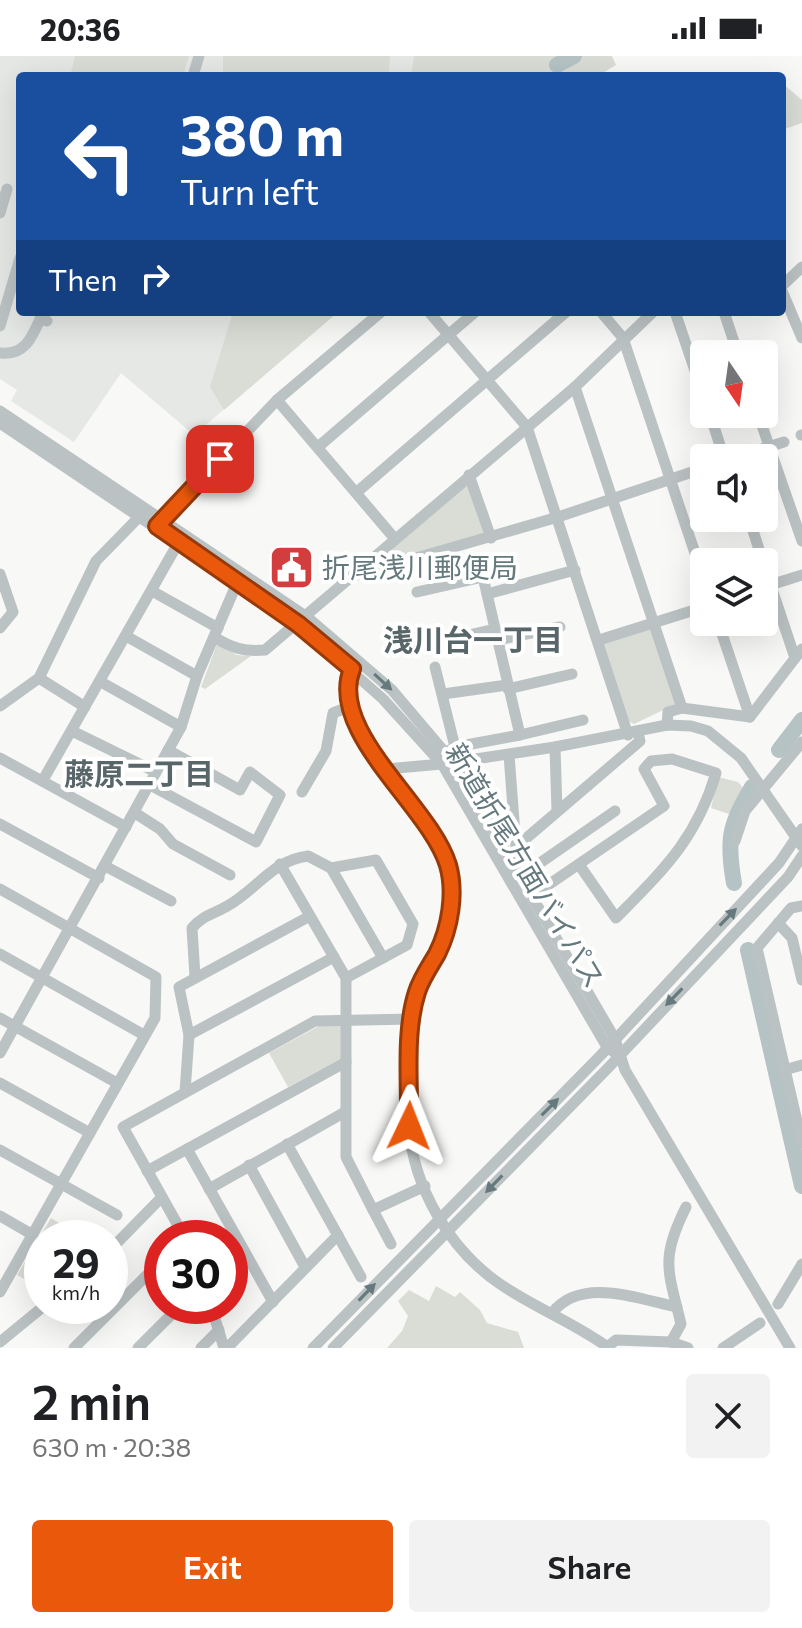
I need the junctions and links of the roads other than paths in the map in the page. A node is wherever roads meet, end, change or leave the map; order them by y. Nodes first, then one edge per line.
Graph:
1 (7, 189) dead end
2 (0, 213) edge
3 (16, 266) edge
4 (802, 267) edge
5 (786, 284) edge
6 (6, 286) edge
7 (786, 298) edge
8 (376, 316) edge
9 (433, 316) edge
10 (470, 316) edge
11 (561, 316) edge
12 (604, 316) edge
13 (648, 316) edge
14 (676, 316) edge
15 (725, 316) edge
16 (47, 321) dead end
17 (0, 326) edge
18 (449, 334) junction
19 (623, 338) junction
20 (802, 338) edge
21 (733, 340) edge
22 (0, 353) edge
23 (690, 356) edge
24 (488, 379) junction
25 (575, 387) junction
26 (277, 400) junction
27 (2, 420) edge
28 (527, 427) junction
29 (784, 442) dead end
30 (778, 444) edge
31 (318, 447) junction
32 (690, 473) edge
33 (778, 473) edge
34 (469, 475) junction
35 (671, 480) junction
36 (357, 492) junction
37 (613, 500) junction
38 (144, 512) junction
39 (558, 517) junction
40 (161, 523) junction
41 (181, 538) junction
42 (491, 538) junction
43 (395, 539) junction
44 (802, 541) edge
45 (693, 548) edge
46 (575, 570) junction
47 (0, 574) edge
48 (802, 575) edge
49 (353, 576) junction
50 (239, 577) junction
51 (778, 583) edge
52 (152, 591) junction
53 (417, 592) dead end
54 (487, 594) junction
55 (778, 609) edge
56 (690, 611) edge
57 (303, 621) junction
58 (654, 623) junction
59 (560, 627) dead end
60 (0, 628) edge
61 (216, 633) junction
62 (496, 634) junction
63 (126, 636) junction
64 (723, 636) edge
65 (599, 640) junction
66 (429, 644) dead end
67 (798, 654) edge
68 (356, 665) junction
69 (435, 667) dead end
70 (572, 674) dead end
71 (197, 676) junction
72 (39, 678) junction
73 (101, 682) junction
74 (507, 687) junction
75 (443, 694) junction
76 (0, 706) edge
77 (351, 706) junction
78 (85, 707) junction
79 (682, 708) junction
80 (750, 717) junction
81 (583, 720) dead end
82 (667, 725) junction
83 (181, 727) junction
84 (72, 731) junction
85 (633, 734) junction
86 (520, 735) junction
87 (802, 742) edge
88 (555, 747) junction
89 (168, 750) junction
90 (509, 755) junction
91 (449, 757) junction
92 (0, 758) edge
93 (386, 769) junction
94 (156, 772) junction
95 (43, 780) junction
96 (150, 785) junction
97 (764, 791) junction
98 (302, 792) dead end
99 (557, 810) junction
100 (615, 811) dead end
101 (135, 813) junction
102 (0, 824) edge
103 (126, 827) junction
104 (800, 838) edge
105 (735, 841) dead end
106 (516, 847) junction
107 (802, 856) edge
108 (280, 864) junction
109 (105, 866) junction
110 (580, 866) junction
111 (331, 868) junction
112 (230, 875) dead end
113 (99, 878) junction
114 (0, 889) edge
115 (532, 896) junction
116 (171, 901) dead end
117 (802, 906) edge
118 (310, 916) junction
119 (778, 923) junction
120 (71, 927) junction
121 (797, 937) edge
122 (0, 954) edge
123 (334, 957) junction
124 (383, 958) junction
125 (195, 977) junction
126 (42, 978) junction
127 (346, 978) junction
128 (802, 980) edge
129 (0, 1018) edge
130 (346, 1018) junction
131 (412, 1019) junction
132 (15, 1026) junction
133 (144, 1035) junction
134 (189, 1035) junction
135 (611, 1043) junction
136 (0, 1053) edge
137 (618, 1055) junction
138 (346, 1062) junction
139 (802, 1065) edge
140 (784, 1070) junction
141 (0, 1083) edge
142 (117, 1083) junction
143 (185, 1092) junction
144 (345, 1112) junction
145 (90, 1133) junction
146 (802, 1143) edge
147 (287, 1144) junction
148 (187, 1149) junction
149 (0, 1150) edge
150 (249, 1165) junction
151 (147, 1171) junction
152 (61, 1185) junction
153 (425, 1186) junction
154 (209, 1189) junction
155 (161, 1198) junction
156 (686, 1207) dead end
157 (373, 1210) junction
158 (117, 1215) dead end
159 (0, 1216) edge
160 (440, 1217) junction
161 (41, 1220) edge
162 (174, 1220) edge
163 (24, 1230) edge
164 (128, 1232) edge
165 (448, 1232) junction
166 (338, 1235) junction
167 (391, 1244) dead end
168 (24, 1250) edge
169 (802, 1264) edge
170 (305, 1267) junction
171 (361, 1277) dead end
172 (144, 1279) edge
173 (2, 1285) edge
174 (273, 1302) junction
175 (778, 1304) dead end
176 (677, 1307) junction
177 (552, 1313) junction
178 (24, 1322) edge
179 (760, 1323) dead end
180 (162, 1324) edge
181 (217, 1324) edge
182 (219, 1330) junction
183 (0, 1342) edge
184 (671, 1342) junction
185 (81, 1346) edge
186 (607, 1347) edge
187 (138, 1348) edge
188 (201, 1348) edge
189 (226, 1348) edge
190 (313, 1348) edge
191 (333, 1348) edge
192 (688, 1348) edge
193 (723, 1348) edge
194 (790, 1348) edge

1 - 2 street
3 - 6 street
4 - 5 street
6 - 17 street
7 - 20 street
8 - 26 street
9 - 18 street
10 - 18 street
11 - 24 street
12 - 19 street
13 - 19 street
14 - 23 street
15 - 21 street
16 - 22 street
18 - 24 street
18 - 31 street
19 - 25 street
19 - 35 street
24 - 28 street
24 - 36 street
25 - 28 street
25 - 37 street
26 - 31 street
26 - 40 street
27 - 38 street, 新道折尾方面バイパス
28 - 34 street
28 - 39 street
29 - 30 street
31 - 36 street
32 - 35 street
33 - 44 street
34 - 42 street
34 - 43 street
35 - 37 street
35 - 45 street
36 - 43 street
37 - 39 street
37 - 58 street
38 - 40 street, 新道折尾方面バイパス
38 - 72 street
39 - 42 street
39 - 46 street
40 - 41 street, 新道折尾方面バイパス
41 - 50 street, 新道折尾方面バイパス
41 - 52 street
42 - 49 street
43 - 49 street
46 - 54 street
46 - 65 street
47 - 60 street
48 - 51 street
49 - 57 street
50 - 57 street, 新道折尾方面バイパス
50 - 61 street
52 - 61 street
52 - 63 street
53 - 54 street
54 - 62 street
55 - 67 street
56 - 58 street
57 - 61 street
57 - 68 street, 新道折尾方面バイパス
58 - 65 street
58 - 79 street
59 - 62 street
61 - 71 street
62 - 66 street
62 - 74 street
63 - 71 street
63 - 73 street
64 - 80 street
65 - 85 street
67 - 80 street
68 - 77 street
68 - 91 street, 新道折尾方面バイパス
69 - 75 street
70 - 74 street
71 - 83 street
72 - 76 street
72 - 78 street
73 - 78 street
73 - 83 street
74 - 75 street
74 - 86 street
75 - 91 street
77 - 93 street
77 - 98 street
78 - 84 street
79 - 80 street
79 - 82 street
81 - 86 street
82 - 85 street
82 - 97 street
83 - 89 street
84 - 94 street
84 - 95 street
85 - 88 street
85 - 99 street
86 - 91 street
87 - 97 street
88 - 90 street
88 - 99 street
89 - 94 street
89 - 96 street
90 - 91 street
90 - 106 street
91 - 93 street
91 - 115 street
91 - 135 street, 新道折尾方面バイパス
92 - 95 street
93 - 131 street
94 - 96 street
95 - 103 street
96 - 101 street
97 - 104 street
97 - 105 street
99 - 106 street
100 - 106 street
101 - 103 street
101 - 112 street
102 - 113 street
103 - 109 street
135 -> 104 street
107 -> 137 street
108 - 111 street
108 - 118 street
108 - 125 street
109 - 113 street
109 - 116 street
110 - 110 street
110 - 115 street
111 - 124 street
111 - 124 street
113 - 120 street
114 - 120 street
115 - 135 street
117 - 119 street
118 - 123 street
118 - 125 street
119 - 121 street
119 - 140 street
120 - 126 street
120 - 133 street
121 - 128 street
122 - 126 street
123 - 127 street
123 - 134 street
124 - 127 street
125 - 134 street
126 - 132 street
126 - 133 street
127 - 130 street
129 - 132 street
130 - 131 street
130 - 138 street
130 - 143 street
131 - 153 street
132 - 136 street
132 - 142 street
133 - 142 street
134 - 143 street
135 - 137 street
160 -> 135 street
137 -> 165 street
137 - 194 street
138 - 144 street
138 - 148 street
139 - 140 street
140 - 146 street
141 - 145 street
142 - 145 street
143 - 151 street
144 - 147 street
144 - 157 street
145 - 152 street
147 - 150 street
147 - 166 street
148 - 151 street
148 - 154 street
149 - 152 street
150 - 154 street
150 - 170 street
151 - 155 street
152 - 158 street
152 - 161 street
153 - 157 street
153 - 160 street
154 - 174 street
155 - 162 street
155 - 164 street
156 - 176 street
157 - 167 street
159 - 163 street
160 - 165 street
190 -> 160 street
165 - 177 street
165 - 191 street
166 - 170 street
166 - 171 street
168 - 173 street
169 - 175 street
170 - 174 street
172 - 185 street
174 - 189 street
176 - 177 street
176 - 184 street
177 - 186 street
178 - 183 street
179 - 193 street
180 - 187 street
181 - 182 street
182 - 188 street
182 - 189 street
184 - 186 street
184 - 192 street

